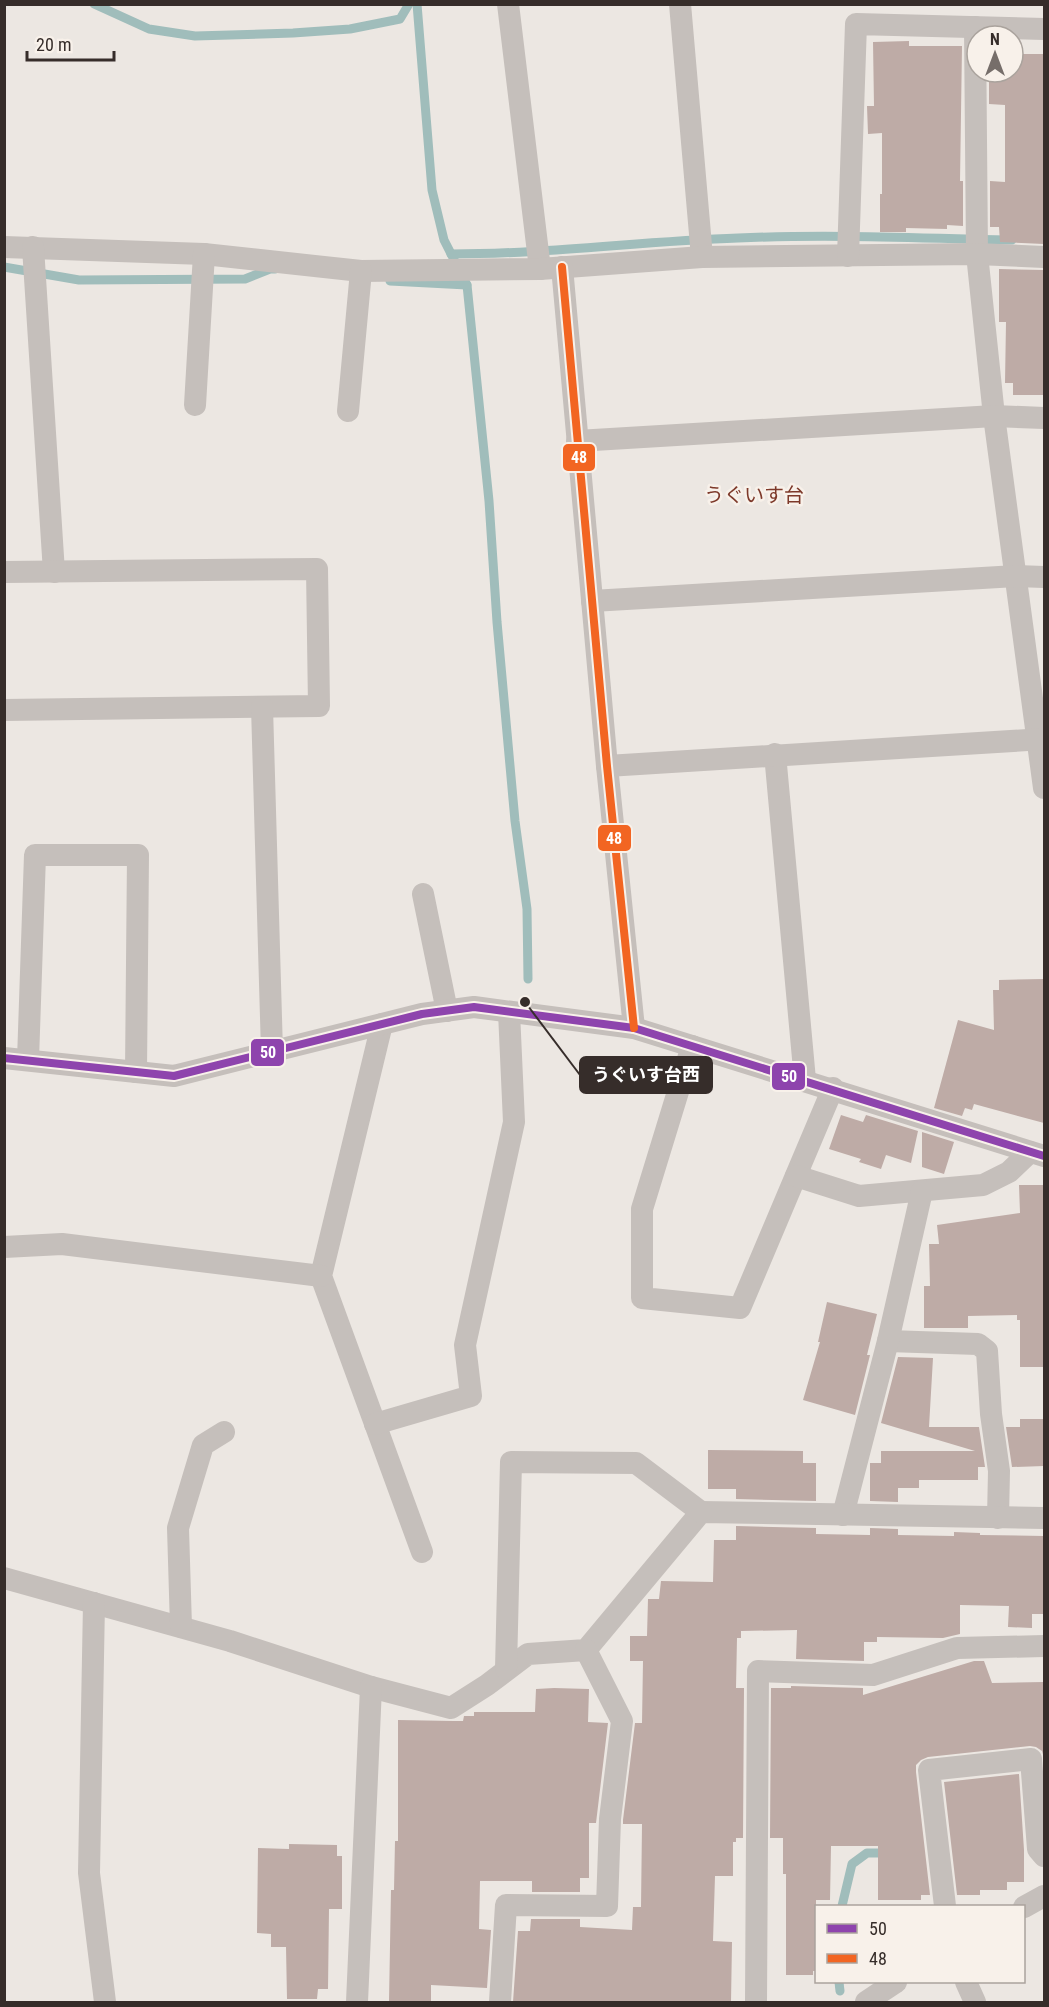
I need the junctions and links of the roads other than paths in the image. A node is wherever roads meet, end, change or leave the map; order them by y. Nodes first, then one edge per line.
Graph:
1 (508, 4) edge
2 (680, 4) edge
3 (965, 27) edge
4 (1025, 28) edge
5 (1044, 29) edge
6 (975, 84) edge
7 (848, 243) junction
8 (701, 244) junction
9 (976, 244) junction
10 (4, 247) edge
11 (33, 247) junction
12 (204, 254) junction
13 (1044, 257) edge
14 (539, 258) junction
15 (562, 267) junction
16 (361, 271) junction
17 (195, 405) dead end
18 (348, 411) dead end
19 (994, 416) junction
20 (1044, 418) edge
21 (577, 441) junction
22 (4, 572) edge
23 (54, 572) junction
24 (1016, 576) junction
25 (1044, 577) edge
26 (592, 601) junction
27 (262, 707) junction
28 (4, 710) edge
29 (1041, 739) edge
30 (775, 754) junction
31 (607, 766) junction
32 (1044, 788) edge
33 (423, 894) dead end
34 (447, 1011) junction
35 (509, 1012) junction
36 (382, 1024) junction
37 (634, 1028) junction
38 (692, 1046) junction
39 (272, 1052) junction
40 (4, 1058) edge
41 (28, 1060) junction
42 (136, 1072) junction
43 (805, 1080) junction
44 (833, 1088) junction
45 (1037, 1154) edge
46 (796, 1176) junction
47 (922, 1191) junction
48 (4, 1247) edge
49 (321, 1276) junction
50 (888, 1341) junction
51 (375, 1424) junction
52 (224, 1432) dead end
53 (701, 1512) junction
54 (843, 1515) junction
55 (998, 1518) junction
56 (1044, 1518) edge
57 (422, 1552) dead end
58 (4, 1578) edge
59 (94, 1603) junction
60 (181, 1627) junction
61 (1044, 1647) edge
62 (586, 1650) junction
63 (507, 1669) junction
64 (371, 1687) junction
65 (1044, 1856) edge
66 (1044, 1896) edge
67 (945, 1905) edge
68 (1025, 1905) edge
69 (894, 1983) edge
70 (966, 1983) edge
71 (105, 2002) edge
72 (357, 2002) edge
73 (500, 2002) edge
74 (756, 2002) edge
75 (866, 2002) edge
76 (975, 2002) edge

1 - 14 street
2 - 8 street
3 - 7 street
4 - 5 street
6 - 9 street
7 - 8 street
7 - 9 street
8 - 15 street
9 - 13 street
9 - 19 street
10 - 11 street
11 - 12 street
11 - 23 street
12 - 16 street
12 - 17 street
14 - 15 street
14 - 16 street
15 - 21 street
16 - 18 street
19 - 20 street
19 - 21 street
19 - 24 street
21 - 26 street
22 - 23 street
23 - 27 street
24 - 25 street
24 - 26 street
24 - 29 street
26 - 31 street
27 - 28 street
27 - 39 street
29 - 30 street
29 - 32 street
30 - 31 street
30 - 43 street
31 - 37 street
33 - 34 street
34 - 35 street
34 - 36 street
35 - 37 street
35 - 51 street
36 - 39 street
36 - 49 street
37 - 38 street
38 - 43 street
38 - 46 street
39 - 42 street
40 - 41 street
41 - 42 street
41 - 42 street
43 - 44 street
44 - 45 street
44 - 46 street
45 - 47 street
46 - 47 street
47 - 50 street
48 - 49 street
49 - 51 street
50 - 54 street
50 - 55 street
51 - 57 street
52 - 60 street
53 - 54 street
53 - 62 street
53 - 63 street
54 - 55 street
55 - 56 street
58 - 59 street
59 - 60 street
59 - 71 street
60 - 64 street
61 - 74 street
62 - 63 street
62 - 73 street
63 - 64 street
64 - 72 street
65 - 67 street
66 - 68 street
69 - 75 street
70 - 76 street

